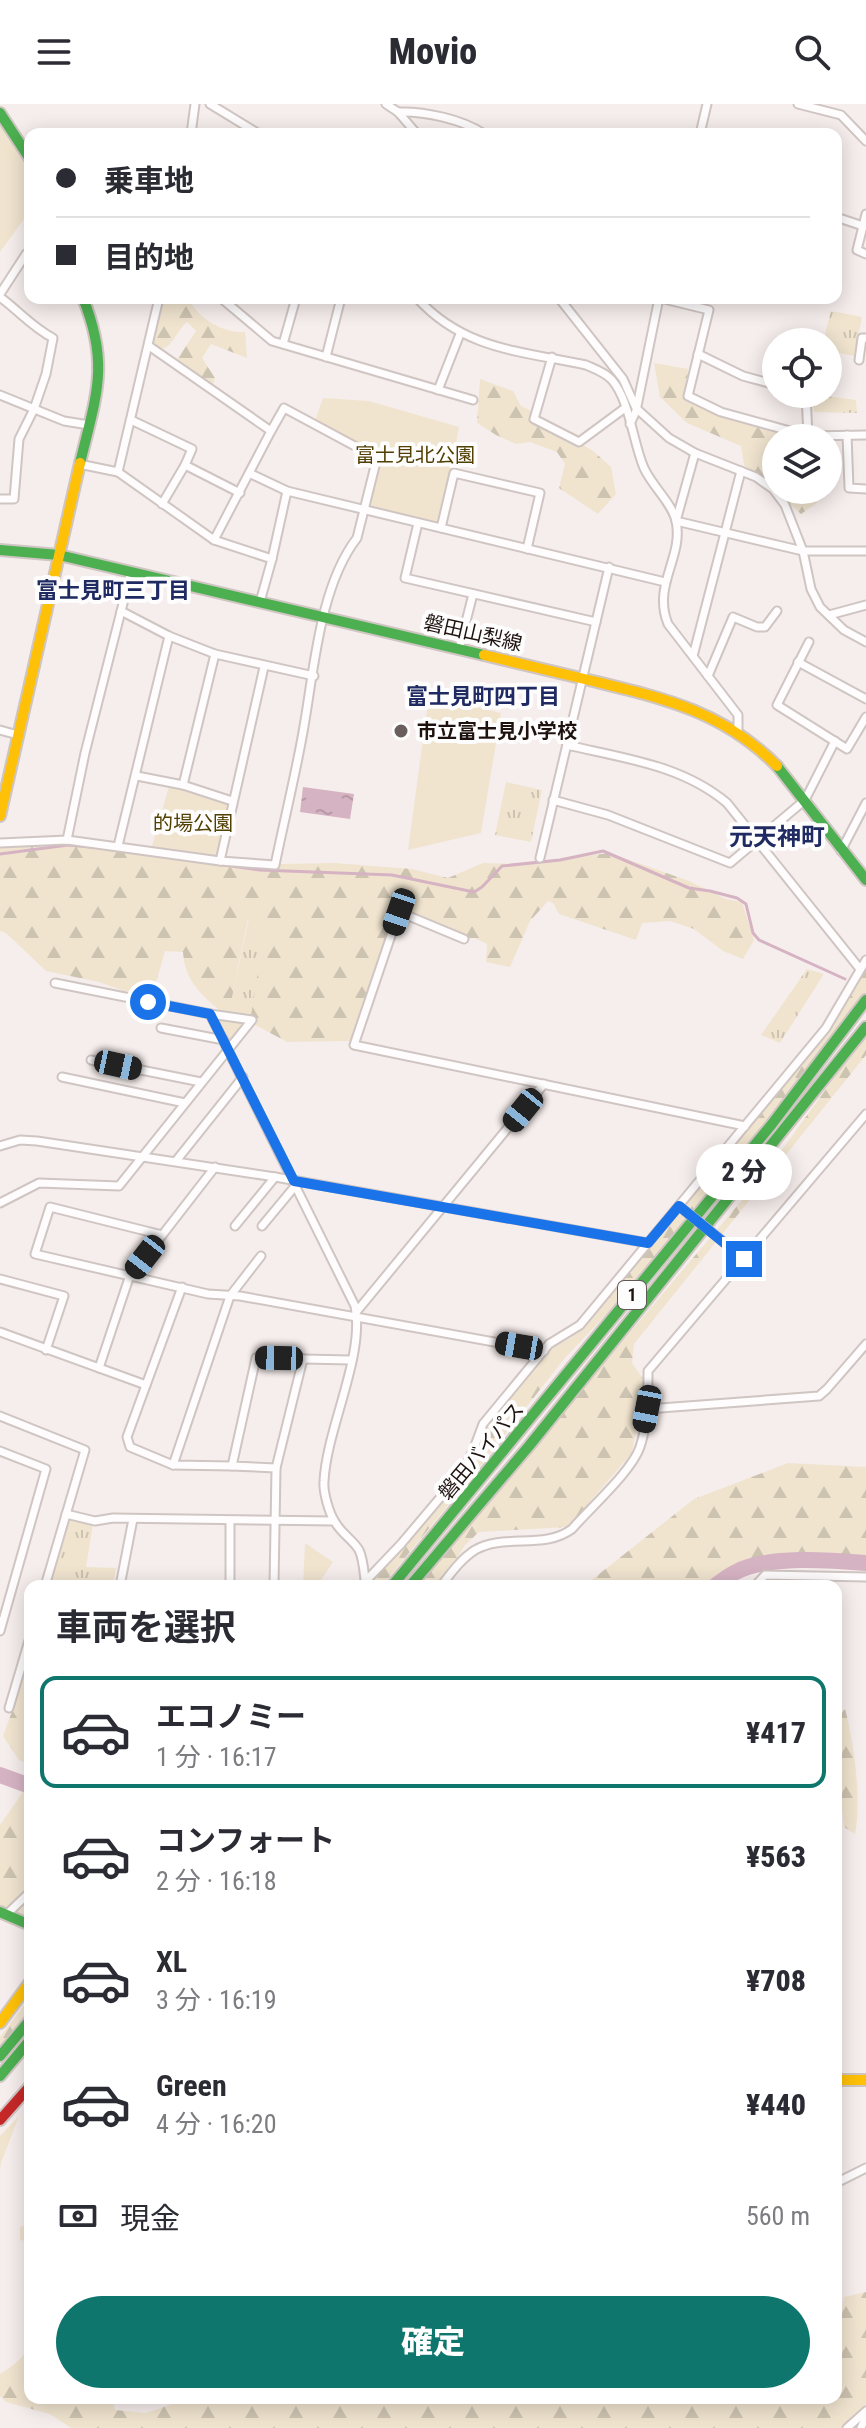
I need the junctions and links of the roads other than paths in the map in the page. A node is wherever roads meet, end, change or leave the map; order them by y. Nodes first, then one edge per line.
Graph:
1 (195, 104) edge
2 (210, 104) edge
3 (386, 104) edge
4 (707, 104) edge
5 (798, 104) edge
6 (398, 112) junction
7 (0, 113) edge
8 (192, 128) edge
9 (249, 128) edge
10 (412, 128) edge
11 (476, 128) edge
12 (701, 128) edge
13 (866, 141) edge
14 (24, 143) edge
15 (866, 214) edge
16 (842, 219) edge
17 (863, 226) junction
18 (866, 254) edge
19 (24, 259) edge
20 (0, 296) edge
21 (86, 304) edge
22 (158, 304) edge
23 (228, 304) edge
24 (294, 304) edge
25 (339, 304) edge
26 (423, 304) edge
27 (564, 304) edge
28 (659, 304) edge
29 (684, 304) edge
30 (460, 334) junction
31 (866, 338) edge
32 (283, 344) junction
33 (149, 346) junction
34 (698, 354) junction
35 (326, 357) junction
36 (552, 357) junction
37 (859, 360) dead end
38 (762, 381) edge
39 (438, 390) junction
40 (0, 395) edge
41 (473, 400) dead end
42 (625, 408) junction
43 (636, 408) junction
44 (34, 409) junction
45 (131, 420) junction
46 (764, 424) edge
47 (89, 425) junction
48 (630, 425) junction
49 (271, 431) junction
50 (842, 435) edge
51 (847, 435) junction
52 (866, 435) edge
53 (695, 453) junction
54 (79, 464) junction
55 (185, 465) junction
56 (741, 471) junction
57 (118, 472) junction
58 (251, 474) junction
59 (866, 489) edge
60 (287, 491) junction
61 (240, 493) junction
62 (0, 499) edge
63 (162, 504) junction
64 (364, 509) junction
65 (676, 521) junction
66 (418, 523) junction
67 (441, 528) junction
68 (727, 533) junction
69 (214, 540) junction
70 (527, 549) junction
71 (0, 550) edge
72 (803, 551) junction
73 (866, 551) edge
74 (59, 555) junction
75 (272, 559) junction
76 (609, 567) junction
77 (131, 572) junction
78 (665, 582) junction
79 (473, 594) junction
80 (260, 602) junction
81 (866, 605) edge
82 (121, 611) junction
83 (777, 611) dead end
84 (829, 615) junction
85 (325, 617) junction
86 (596, 622) junction
87 (169, 636) junction
88 (809, 642) dead end
89 (866, 642) edge
90 (459, 649) junction
91 (215, 654) junction
92 (693, 656) junction
93 (798, 662) junction
94 (264, 667) junction
95 (314, 676) junction
96 (708, 676) junction
97 (583, 678) junction
98 (866, 699) edge
99 (866, 717) edge
100 (0, 730) edge
101 (738, 732) junction
102 (18, 735) junction
103 (835, 741) junction
104 (567, 745) junction
105 (137, 776) junction
106 (183, 785) junction
107 (553, 800) junction
108 (805, 800) junction
109 (232, 801) junction
110 (866, 805) edge
111 (0, 816) edge
112 (67, 840) junction
113 (758, 840) junction
114 (0, 843) edge
115 (118, 846) junction
116 (841, 851) junction
117 (540, 858) dead end
118 (220, 861) junction
119 (866, 880) edge
120 (464, 939) dead end
121 (866, 960) edge
122 (860, 969) junction
123 (55, 983) dead end
124 (866, 1000) edge
125 (210, 1014) junction
126 (866, 1027) edge
127 (161, 1028) dead end
128 (226, 1044) junction
129 (91, 1060) dead end
130 (62, 1077) dead end
131 (243, 1077) junction
132 (201, 1082) junction
133 (544, 1084) junction
134 (185, 1103) junction
135 (866, 1114) edge
136 (745, 1126) junction
137 (0, 1146) edge
138 (143, 1156) junction
139 (176, 1161) junction
140 (215, 1167) junction
141 (275, 1177) junction
142 (295, 1183) junction
143 (0, 1203) edge
144 (679, 1206) junction
145 (443, 1207) junction
146 (235, 1226) dead end
147 (262, 1226) dead end
148 (162, 1235) junction
149 (648, 1243) junction
150 (261, 1256) dead end
151 (744, 1259) junction
152 (129, 1278) junction
153 (0, 1279) edge
154 (182, 1287) junction
155 (230, 1296) junction
156 (357, 1314) junction
157 (0, 1332) edge
158 (866, 1344) edge
159 (46, 1350) junction
160 (544, 1351) junction
161 (303, 1359) junction
162 (351, 1360) junction
163 (99, 1368) junction
164 (146, 1385) junction
165 (647, 1409) junction
166 (0, 1416) edge
167 (0, 1451) edge
168 (173, 1465) junction
169 (232, 1466) junction
170 (276, 1468) junction
171 (66, 1514) junction
172 (133, 1519) junction
173 (230, 1521) junction
174 (276, 1521) junction
175 (334, 1521) junction
176 (866, 1577) edge
177 (47, 1580) edge
178 (121, 1580) edge
179 (230, 1580) edge
180 (274, 1580) edge
181 (365, 1580) edge
182 (370, 1580) edge
183 (397, 1580) edge
184 (415, 1580) edge
185 (446, 1580) edge
186 (760, 1580) edge
187 (3, 1609) edge
188 (0, 1631) edge
189 (24, 1657) edge
190 (9, 1708) dead end
191 (24, 1897) edge
192 (3, 1913) edge
193 (24, 1922) edge
194 (24, 1990) edge
195 (0, 2023) edge
196 (24, 2027) edge
197 (24, 2047) edge
198 (0, 2056) edge
199 (0, 2076) edge
200 (842, 2080) edge
201 (866, 2080) edge
202 (24, 2093) edge
203 (0, 2120) edge
204 (866, 2168) edge
205 (842, 2180) edge
206 (866, 2414) edge
207 (847, 2428) edge
208 (861, 2428) edge

1 - 8 street
2 - 9 street
3 - 6 street
4 - 12 street
5 - 13 street
6 - 10 street
6 - 11 street
7 - 14 main road
15 - 17 street
16 - 17 street
17 - 18 street
19 - 20 street
20 - 44 street
21 - 47 main road
22 - 33 street
23 - 32 street
24 - 32 street
25 - 35 street
26 - 30 street
27 - 43 street
28 - 43 street
29 - 34 street
30 - 36 street
30 - 39 street
31 - 37 street
32 - 35 street
33 - 45 street
33 - 49 street
34 - 38 street
34 - 46 street
35 - 39 street
36 - 42 street
36 - 42 street
39 - 41 street
40 - 44 street
42 - 48 street
43 - 48 street
43 - 53 street
44 - 47 street
44 - 62 street
45 - 55 street
45 - 57 street
47 - 54 main road
48 - 65 street
49 - 58 street
49 - 64 street
50 - 51 street
51 - 52 street
51 - 59 street
53 - 56 street
53 - 65 street
54 - 57 street
54 - 74 main road
55 - 61 street
55 - 63 street
56 - 68 street
56 - 72 street
57 - 63 street
58 - 60 street
58 - 61 street
60 - 64 street
60 - 75 street
61 - 69 street
63 - 69 street
64 - 66 street
64 - 85 street
65 - 68 street
65 - 78 street
66 - 67 street
66 - 79 street
67 - 70 street
67 - 70 street
68 - 72 street
68 - 92 street
69 - 75 street
70 - 76 street
71 - 74 main road, 磐田山梨線
72 - 73 street
72 - 84 street
74 - 77 main road, 磐田山梨線
74 - 102 main road
75 - 80 street
76 - 78 street
76 - 86 street
77 - 80 main road, 磐田山梨線
77 - 82 street
78 - 92 street
79 - 86 street
79 - 90 street
80 - 85 main road, 磐田山梨線
81 - 84 street
82 - 87 street
82 - 112 street
83 - 96 street
84 - 89 street
85 - 90 main road, 磐田山梨線
85 - 95 street
86 - 97 street
87 - 91 street
87 - 105 street
88 - 93 street
90 - 97 main road, 磐田山梨線
91 - 94 street
91 - 106 street
92 - 96 street
93 - 98 street
93 - 103 street
94 - 95 street
94 - 109 street
95 - 118 street
96 - 101 street
97 - 101 main road, 磐田山梨線
97 - 104 street
99 - 103 street
100 - 102 street
101 - 108 main road, 磐田山梨線
102 - 111 main road
103 - 108 street
104 - 107 street
104 - 113 street
105 - 106 street
105 - 115 street
106 - 109 street
107 - 113 street
107 - 117 street
108 - 113 street
108 - 116 main road, 磐田山梨線
109 - 118 street
110 - 116 street
112 - 114 street
112 - 115 street
113 - 122 street
115 - 118 street
116 - 119 main road, 磐田山梨線
120 - 133 street
121 - 122 street
122 - 136 street
123 - 125 street
124 - 183 main road, 磐田バイパス / 1
125 - 128 street
125 - 128 street
126 - 184 main road, 磐田バイパス / 1
127 - 128 street
128 - 131 street
128 - 132 street
129 - 132 street
130 - 134 street
131 - 139 street
131 - 142 street
132 - 134 street
133 - 136 street
133 - 145 street
134 - 138 street
135 - 151 street
136 - 144 street
137 - 138 street
138 - 139 street
138 - 143 street
139 - 140 street
140 - 141 street
140 - 148 street
141 - 142 street
141 - 146 street
142 - 145 street
142 - 147 street
142 - 156 street
144 - 149 street
144 - 151 street, bridge
145 - 149 street
145 - 156 street
148 - 152 street
148 - 152 street
149 - 160 street
150 - 155 street
151 - 165 street
152 - 154 street
152 - 163 street
153 - 159 street
154 - 155 street
154 - 164 street
155 - 156 street
155 - 168 street
156 - 160 street
156 - 162 street
157 - 159 street
158 - 165 street
159 - 163 street
160 - 182 street
161 - 162 street
161 - 169 street
161 - 170 street
162 - 175 street
163 - 164 street
164 - 168 street
165 - 185 street
166 - 171 street
167 - 187 street
168 - 169 street
169 - 170 street
170 - 174 street
171 - 172 street
171 - 177 street
172 - 173 street
172 - 178 street
173 - 174 street
173 - 179 street
174 - 175 street
174 - 180 street
175 - 181 street
176 - 186 street
187 - 188 street
189 - 190 street
191 - 192 street
192 - 193 main road
194 - 195 main road
196 - 198 main road
197 - 199 main road
200 - 201 main road
202 - 203 main road
204 - 205 street
206 - 207 street
206 - 208 street

